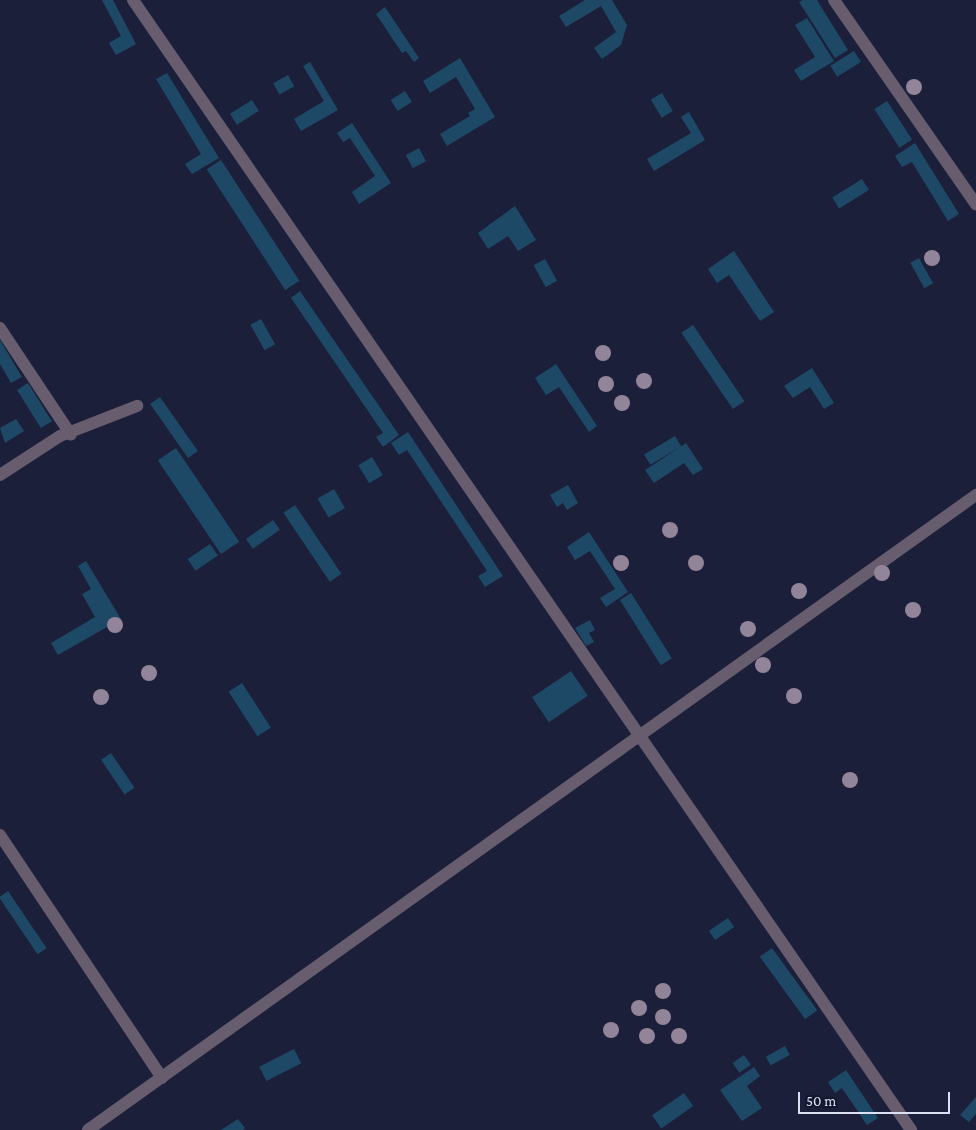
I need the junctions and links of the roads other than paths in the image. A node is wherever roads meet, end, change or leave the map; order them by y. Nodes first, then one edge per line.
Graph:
1 (133, 0) edge
2 (834, 0) edge
3 (976, 204) edge
4 (0, 328) edge
5 (137, 406) dead end
6 (71, 435) junction
7 (0, 475) edge
8 (976, 495) edge
9 (639, 738) junction
10 (0, 835) edge
11 (162, 1078) junction
12 (88, 1130) edge
13 (911, 1130) edge

1 - 9 street
2 - 3 street
4 - 6 street
5 - 6 street
6 - 7 street
8 - 9 street
9 - 11 street
9 - 13 street
10 - 11 street
11 - 12 street

